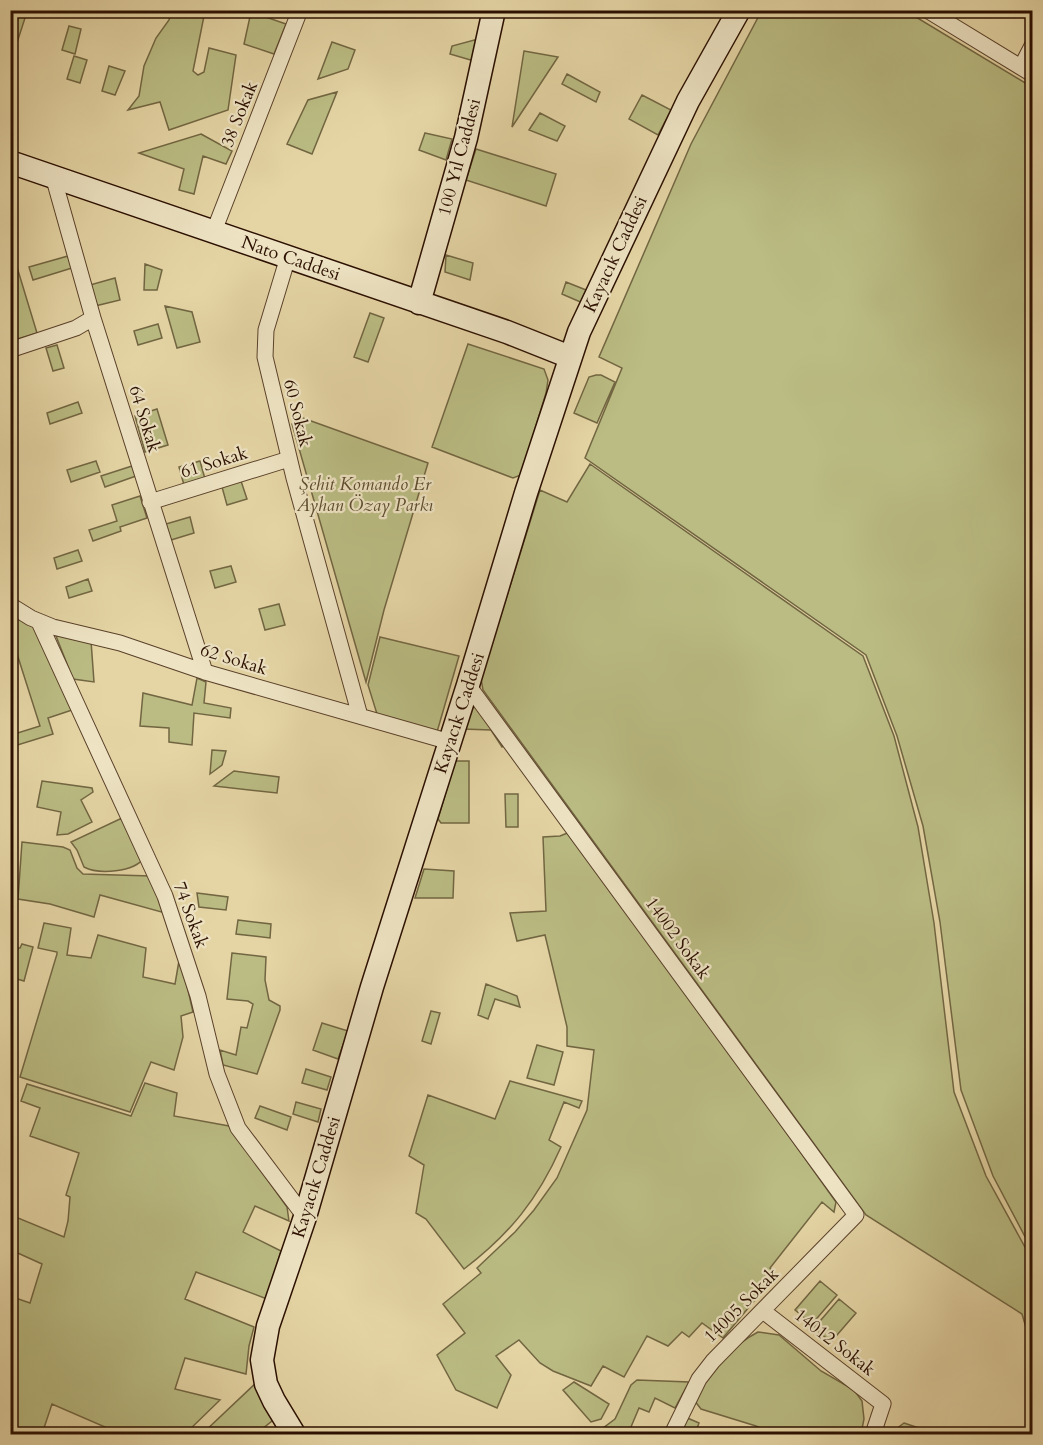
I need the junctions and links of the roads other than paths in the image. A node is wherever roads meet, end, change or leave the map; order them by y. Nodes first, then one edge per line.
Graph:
1 (12, 10) edge
2 (300, 10) edge
3 (494, 10) edge
4 (739, 10) edge
5 (927, 10) edge
6 (10, 18) edge
7 (1032, 46) edge
8 (1027, 70) edge
9 (10, 162) edge
10 (53, 176) junction
11 (214, 231) junction
12 (288, 257) junction
13 (418, 303) junction
14 (93, 318) junction
15 (10, 350) edge
16 (570, 357) junction
17 (289, 459) junction
18 (150, 502) junction
19 (10, 605) edge
20 (39, 622) junction
21 (205, 672) junction
22 (468, 685) junction
23 (360, 716) junction
24 (450, 742) junction
25 (856, 1215) joint
26 (305, 1217) junction
27 (763, 1311) junction
28 (294, 1434) edge
29 (672, 1434) edge
30 (873, 1434) edge

1 - 6 street
2 - 11 street, 38 Sokak
3 - 13 main road, 100 Yıl Caddesi
4 - 16 main road, Kayacık Caddesi
5 - 8 street
7 - 8 street
9 - 10 main road, Nato Caddesi
10 - 11 main road, Nato Caddesi
10 - 14 street, 64 Sokak
11 - 12 main road, Nato Caddesi
12 - 13 main road, Nato Caddesi
12 - 17 street, 60 Sokak
13 - 16 main road, Nato Caddesi
14 - 15 street
14 - 18 street, 64 Sokak
16 - 22 main road, Kayacık Caddesi
17 - 18 street, 61 Sokak
17 - 23 street, 60 Sokak
18 - 21 street, 64 Sokak
19 - 20 street, 62 Sokak
20 - 21 street, 62 Sokak
20 - 26 street, 74 Sokak
21 - 23 street, 62 Sokak
22 - 24 main road, Kayacık Caddesi
22 - 25 street, 14002 Sokak
23 - 24 street, 62 Sokak
24 - 26 main road, Kayacık Caddesi
25 - 27 street, 14005 Sokak
26 - 28 main road, Kayacık Caddesi
27 - 29 street, 14005 Sokak
27 - 30 street, 14012 Sokak

